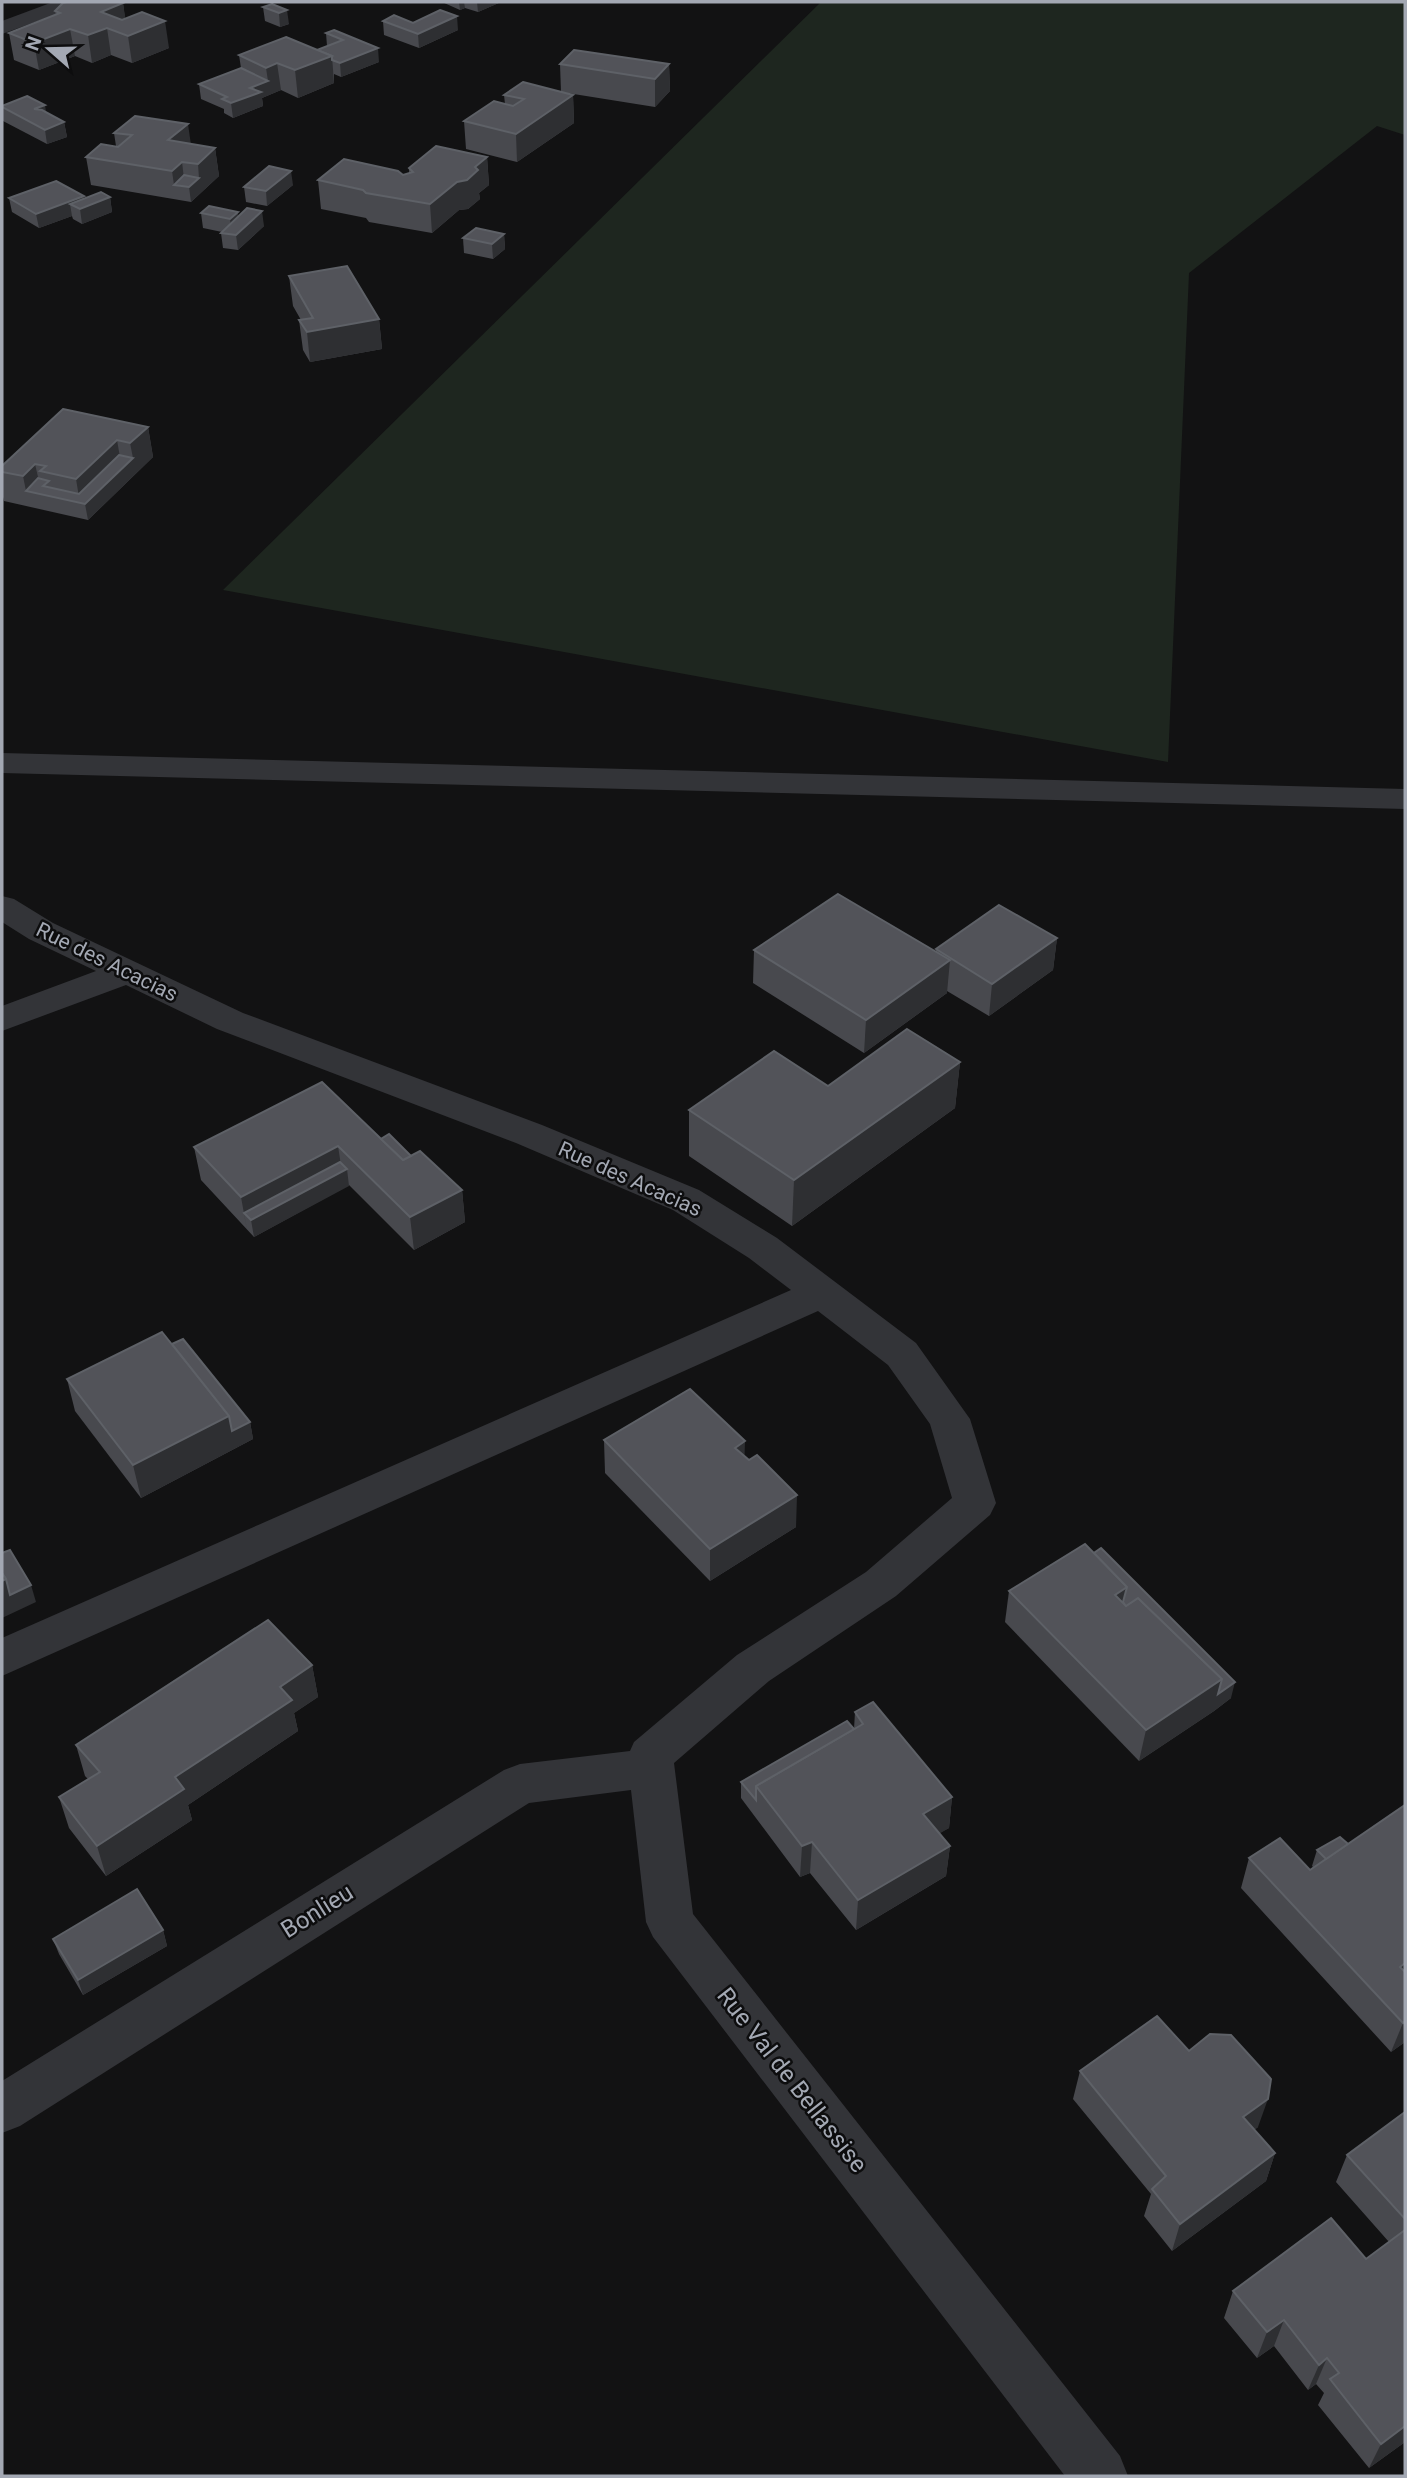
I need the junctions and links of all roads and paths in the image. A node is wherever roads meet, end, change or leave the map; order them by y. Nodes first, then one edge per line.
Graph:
1 (72, 2) edge
2 (2, 28) edge
3 (2, 763) edge
4 (1405, 799) edge
5 (2, 907) edge
6 (128, 972) junction
7 (2, 1019) edge
8 (822, 1293) junction
9 (2, 1657) edge
10 (652, 1769) junction
11 (2, 2109) edge
12 (1100, 2476) edge

1 - 2 street
3 - 4 street
5 - 6 street, Rue des Acacias
6 - 7 street
6 - 8 street, Rue des Acacias
8 - 9 street
8 - 10 street, Rue des Acacias
10 - 11 street, Bonlieu
10 - 12 street, Rue Val de Bellassise

